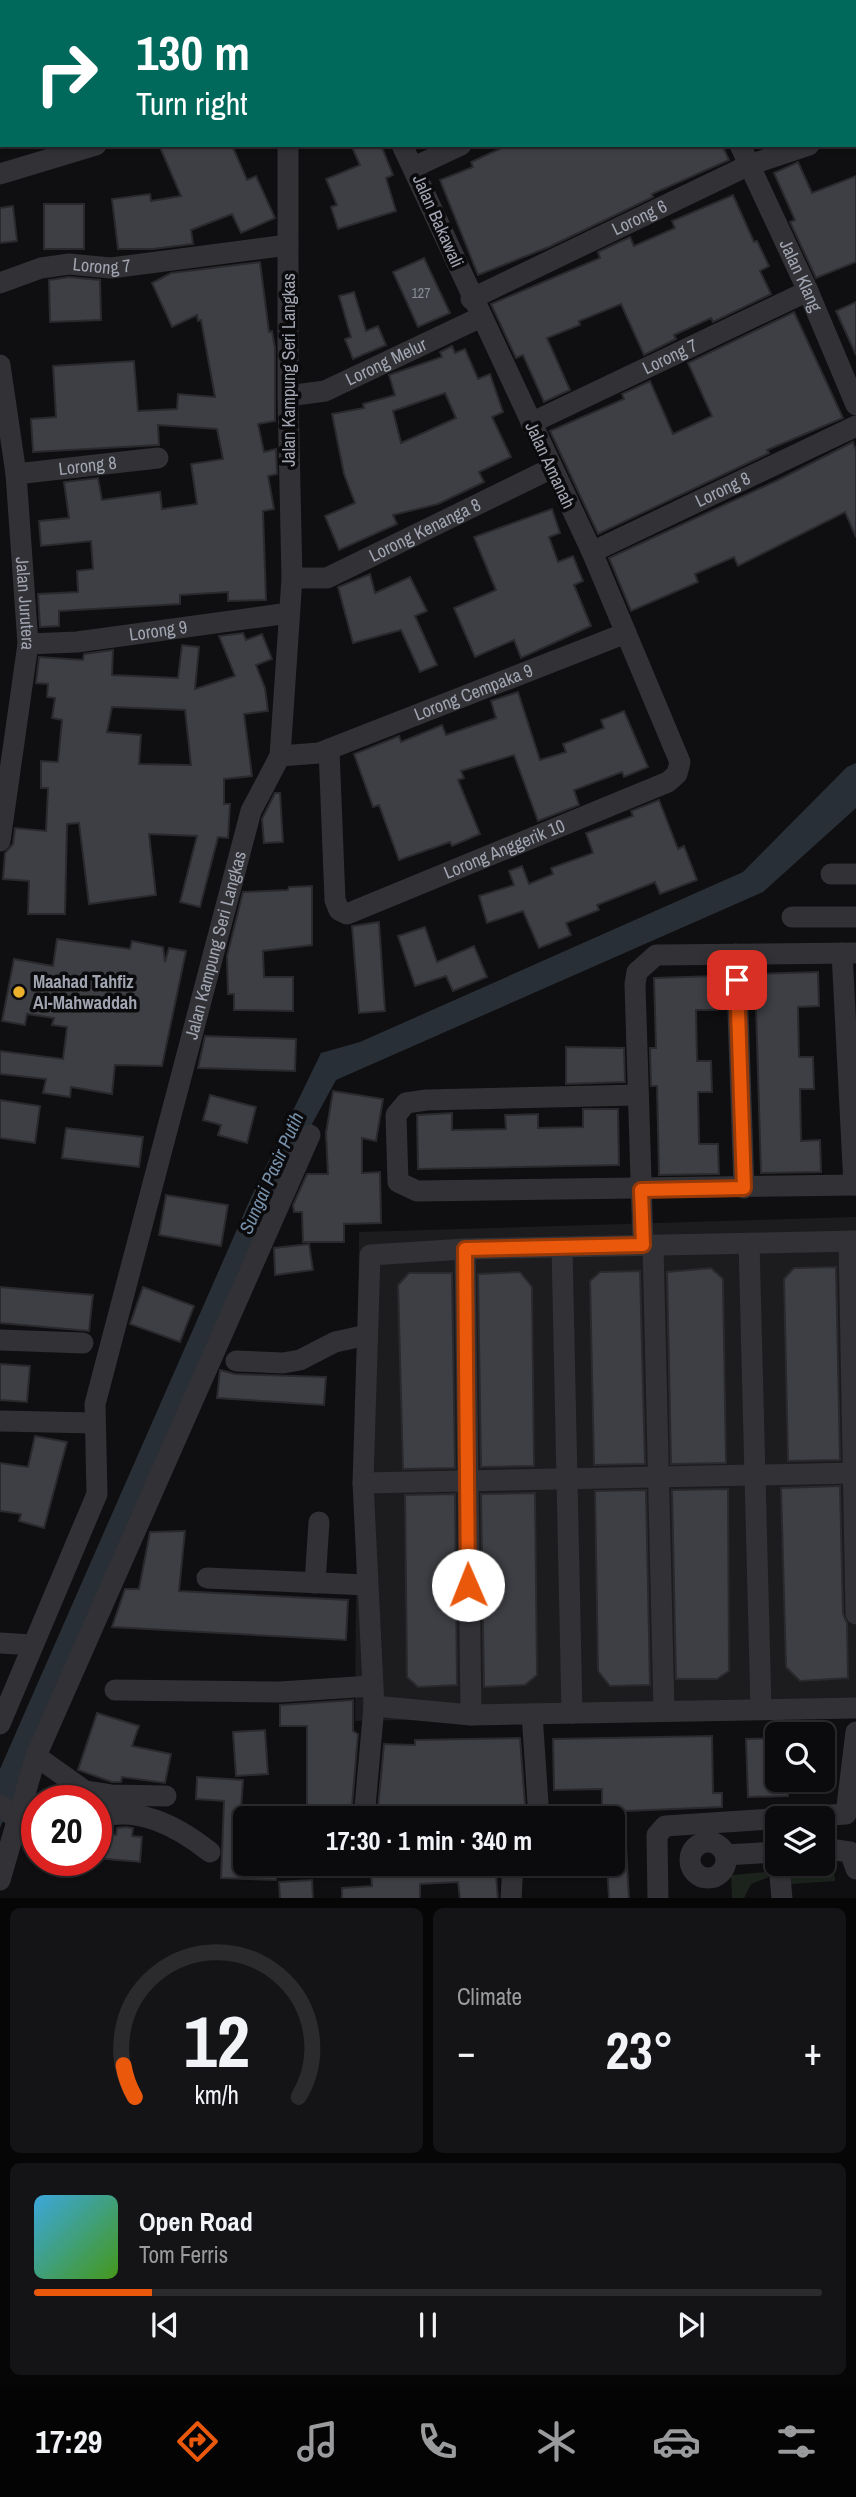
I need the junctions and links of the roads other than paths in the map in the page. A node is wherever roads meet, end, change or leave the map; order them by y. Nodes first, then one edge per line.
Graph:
1 (89, 147) edge
2 (288, 147) edge
3 (403, 147) edge
4 (457, 147) edge
5 (741, 147) edge
6 (804, 147) edge
7 (749, 165) junction
8 (414, 167) junction
9 (0, 174) edge
10 (288, 245) junction
11 (0, 283) edge
12 (808, 291) junction
13 (476, 308) junction
14 (0, 365) edge
15 (295, 395) junction
16 (856, 405) edge
17 (531, 423) junction
18 (856, 426) edge
19 (159, 458) dead end
20 (552, 468) junction
21 (16, 474) junction
22 (592, 552) junction
23 (297, 578) junction
24 (289, 613) junction
25 (626, 632) junction
26 (28, 644) junction
27 (306, 753) junction
28 (0, 841) edge
29 (831, 874) dead end
30 (856, 874) edge
31 (856, 916) edge
32 (792, 917) dead end
33 (849, 953) edge
34 (736, 954) junction
35 (638, 1095) junction
36 (310, 1135) dead end
37 (855, 1185) edge
38 (744, 1188) junction
39 (641, 1190) junction
40 (853, 1241) edge
41 (749, 1243) junction
42 (648, 1245) junction
43 (562, 1247) junction
44 (465, 1249) junction
45 (367, 1335) junction
46 (0, 1340) edge
47 (83, 1343) dead end
48 (236, 1361) dead end
49 (0, 1420) edge
50 (94, 1423) junction
51 (854, 1473) edge
52 (755, 1477) junction
53 (567, 1478) junction
54 (661, 1478) junction
55 (467, 1480) junction
56 (363, 1483) junction
57 (319, 1522) dead end
58 (207, 1578) dead end
59 (315, 1583) junction
60 (367, 1585) junction
61 (856, 1614) edge
62 (0, 1643) edge
63 (33, 1645) junction
64 (115, 1690) dead end
65 (373, 1696) junction
66 (856, 1708) edge
67 (761, 1709) junction
68 (664, 1711) junction
69 (572, 1713) junction
70 (532, 1714) junction
71 (471, 1715) junction
72 (0, 1724) edge
73 (856, 1732) edge
74 (36, 1756) junction
75 (166, 1796) dead end
76 (365, 1806) edge
77 (538, 1806) edge
78 (10, 1813) edge
79 (112, 1813) edge
80 (835, 1850) edge
81 (210, 1852) dead end
82 (765, 1853) edge
83 (726, 1855) junction
84 (690, 1857) junction
85 (655, 1859) junction
86 (856, 1869) edge
87 (512, 1876) edge
88 (780, 1876) edge
89 (0, 1881) edge
90 (712, 1888) edge
91 (511, 1898) edge
92 (658, 1898) edge
93 (782, 1898) edge

1 - 9 street
2 - 10 street, Jalan Kampung Seri Langkas
3 - 8 street, Jalan Bakawali
4 - 8 street
5 - 7 street, Jalan Klang
6 - 7 street, Lorong 6
7 - 12 street, Jalan Klang
7 - 13 street, Lorong 6
8 - 13 street, Jalan Bakawali
10 - 11 street, Lorong 7
10 - 15 street, Jalan Kampung Seri Langkas
12 - 16 street, Jalan Klang
12 - 17 street, Lorong 7
13 - 15 street, Lorong Melur
13 - 17 street, Jalan Amanah
14 - 21 street, Jalan Jurutera
15 - 23 street, Jalan Kampung Seri Langkas
17 - 20 street, Jalan Amanah
18 - 22 street, Lorong 8
19 - 21 street, Lorong 8
20 - 22 street, Jalan Amanah
20 - 23 street, Lorong Kenanga 8
21 - 26 street, Jalan Jurutera
22 - 25 street, Jalan Amanah
23 - 24 street, Jalan Kampung Seri Langkas
24 - 26 street, Lorong 9
24 - 27 street, Jalan Kampung Seri Langkas
25 - 27 street, Lorong Cempaka 9
25 - 27 street, Lorong Anggerik 10
26 - 28 street, Jalan Jurutera
27 - 50 street, Jalan Kampung Seri Langkas
29 - 30 street
31 - 32 street
33 - 34 street
33 - 37 street
34 - 35 street
34 - 38 street
35 - 39 street
35 - 39 street
36 - 74 street
37 - 38 street
38 - 39 street
39 - 42 street
40 - 41 street
40 - 51 street
41 - 42 street
41 - 52 street
42 - 43 street
42 - 54 street
43 - 44 street
43 - 53 street
44 - 45 street
44 - 55 street
45 - 48 street
45 - 56 street
46 - 47 street
49 - 50 street
50 - 63 street, Jalan Kampung Seri Langkas
51 - 52 street
51 - 61 street
52 - 54 street
52 - 67 street
53 - 54 street
53 - 55 street
53 - 69 street
54 - 68 street
55 - 56 street
55 - 71 street
56 - 60 street
57 - 59 street
58 - 59 street
59 - 60 street
60 - 65 street
62 - 63 street
63 - 72 street, Jalan Kampung Seri Langkas
64 - 65 street
65 - 71 street
65 - 76 street
66 - 67 street
67 - 68 street
68 - 69 street
69 - 70 street
70 - 71 street
70 - 77 street
73 - 85 street
74 - 75 street
74 - 78 street
78 - 89 street
79 - 81 street
80 - 86 street
82 - 83 street
83 - 84 street
83 - 90 street
84 - 85 street
84 - 90 street
85 - 92 street
87 - 91 street
88 - 93 street

